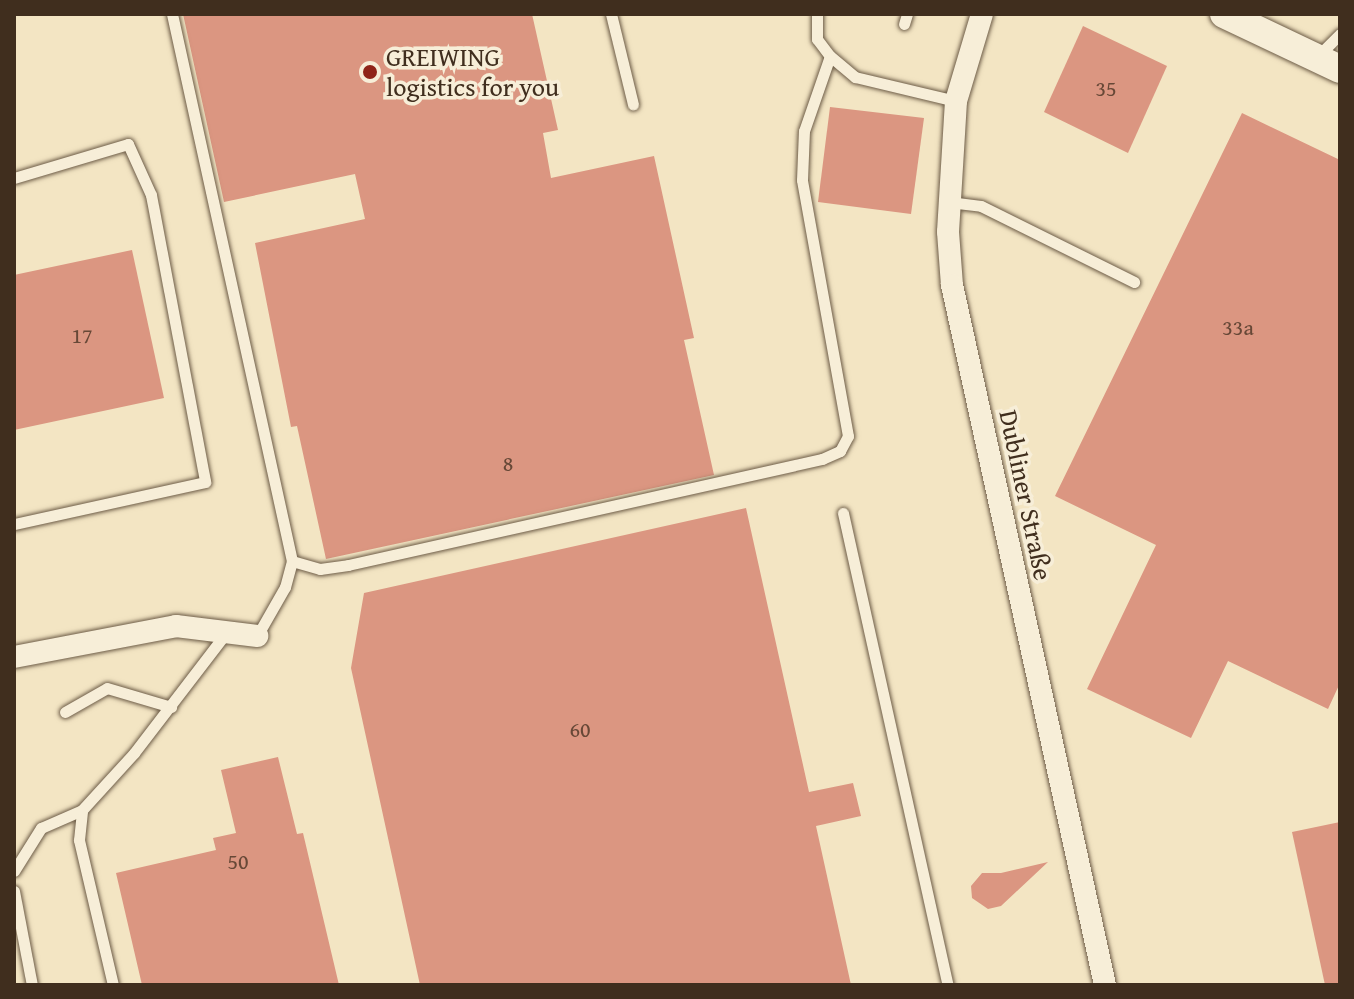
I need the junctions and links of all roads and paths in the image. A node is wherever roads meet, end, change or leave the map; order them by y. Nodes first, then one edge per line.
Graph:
1 (172, 14) edge
2 (611, 14) edge
3 (817, 14) edge
4 (982, 14) edge
5 (1224, 14) edge
6 (1340, 34) edge
7 (830, 56) junction
8 (1328, 63) edge
9 (956, 101) junction
10 (633, 104) dead end
11 (15, 175) edge
12 (949, 202) junction
13 (1134, 282) dead end
14 (843, 513) dead end
15 (14, 524) edge
16 (292, 561) junction
17 (226, 632) junction
18 (257, 636) joint
19 (14, 657) edge
20 (171, 707) junction
21 (65, 712) dead end
22 (82, 810) junction
23 (14, 871) edge
24 (14, 891) edge
25 (32, 985) edge
26 (113, 985) edge
27 (948, 985) edge
28 (1105, 985) edge

1 - 16 lane
2 - 10 lane
3 - 7 lane
4 - 9 street, Dubliner Straße
5 - 8 street
6 - 8 lane
7 - 9 lane
7 - 16 lane
9 - 12 street, Dubliner Straße
11 - 15 lane
12 - 13 lane
12 - 28 street, Dubliner Straße
14 - 27 lane
16 - 18 lane
17 - 18 street
17 - 19 street
17 - 20 lane
20 - 21 lane
20 - 22 lane
22 - 23 lane
22 - 26 lane
24 - 25 lane

